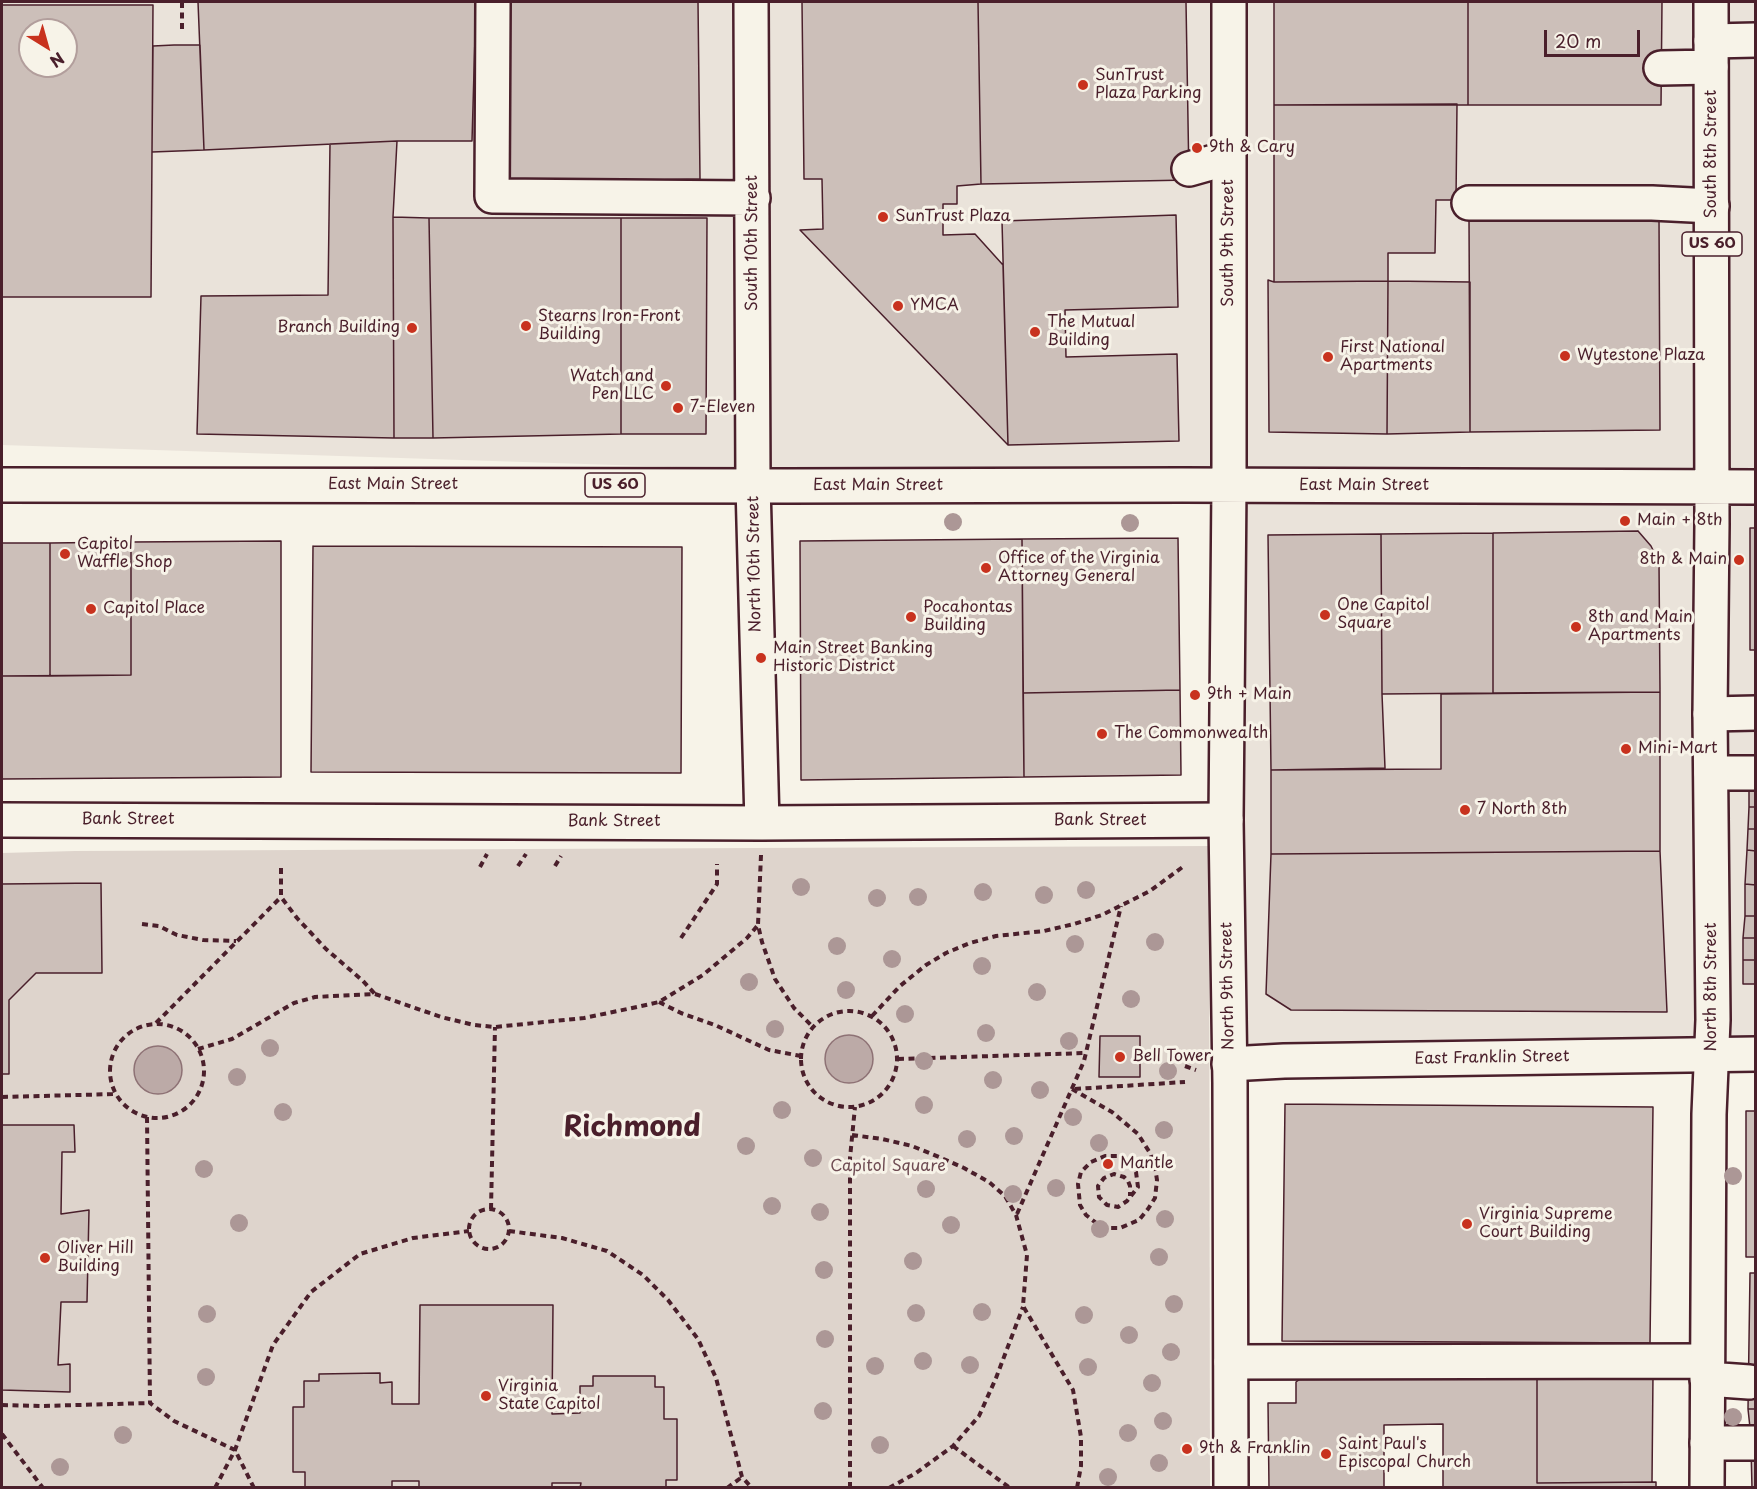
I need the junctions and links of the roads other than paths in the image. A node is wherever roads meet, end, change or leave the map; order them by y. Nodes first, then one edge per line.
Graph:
1 (493, 2) edge
2 (751, 2) edge
3 (1228, 2) edge
4 (1711, 2) edge
5 (1755, 40) edge
6 (1711, 54) junction
7 (1661, 68) dead end
8 (1228, 158) junction
9 (1189, 169) dead end
10 (753, 198) junction
11 (1469, 203) dead end
12 (1712, 206) junction
13 (2, 485) edge
14 (753, 485) junction
15 (1229, 485) junction
16 (1712, 487) junction
17 (1755, 487) edge
18 (1755, 713) edge
19 (1710, 714) junction
20 (1711, 773) junction
21 (1755, 773) edge
22 (2, 820) edge
23 (1226, 820) junction
24 (762, 823) junction
25 (1712, 1054) junction
26 (1755, 1054) edge
27 (1229, 1064) junction
28 (1231, 1362) junction
29 (1707, 1370) junction
30 (1749, 1382) dead end
31 (1707, 1443) junction
32 (1755, 1443) edge
33 (1231, 1488) edge
34 (1707, 1488) edge

1 - 10 main road
2 - 10 main road, South 10th Street
3 - 8 main road, South 9th Street
4 - 6 main road, South 8th Street / US 60
5 - 6 main road
6 - 7 main road
6 - 12 main road, South 8th Street / US 60
8 - 9 main road
8 - 15 main road, South 9th Street
10 - 14 main road, South 10th Street
11 - 12 main road
12 - 16 main road, South 8th Street / US 60
13 - 14 main road, East Main Street / US 60
14 - 15 main road, East Main Street / US 60
14 - 24 main road, North 10th Street
15 - 16 main road, East Main Street / US 60
15 - 23 main road, North 9th Street
16 - 17 main road, East Main Street
16 - 19 main road, North 8th Street
18 - 19 main road
19 - 20 main road, North 8th Street
20 - 21 main road
20 - 25 main road, North 8th Street
22 - 24 main road, Bank Street
23 - 24 main road, Bank Street
23 - 27 main road, North 9th Street
25 - 26 main road, East Franklin Street
25 - 27 main road, East Franklin Street
25 - 29 main road, North 8th Street
27 - 28 main road, North 9th Street
28 - 29 main road
28 - 33 main road, North 9th Street
29 - 30 main road
29 - 31 main road, North 8th Street
31 - 32 main road
31 - 34 main road, North 8th Street

